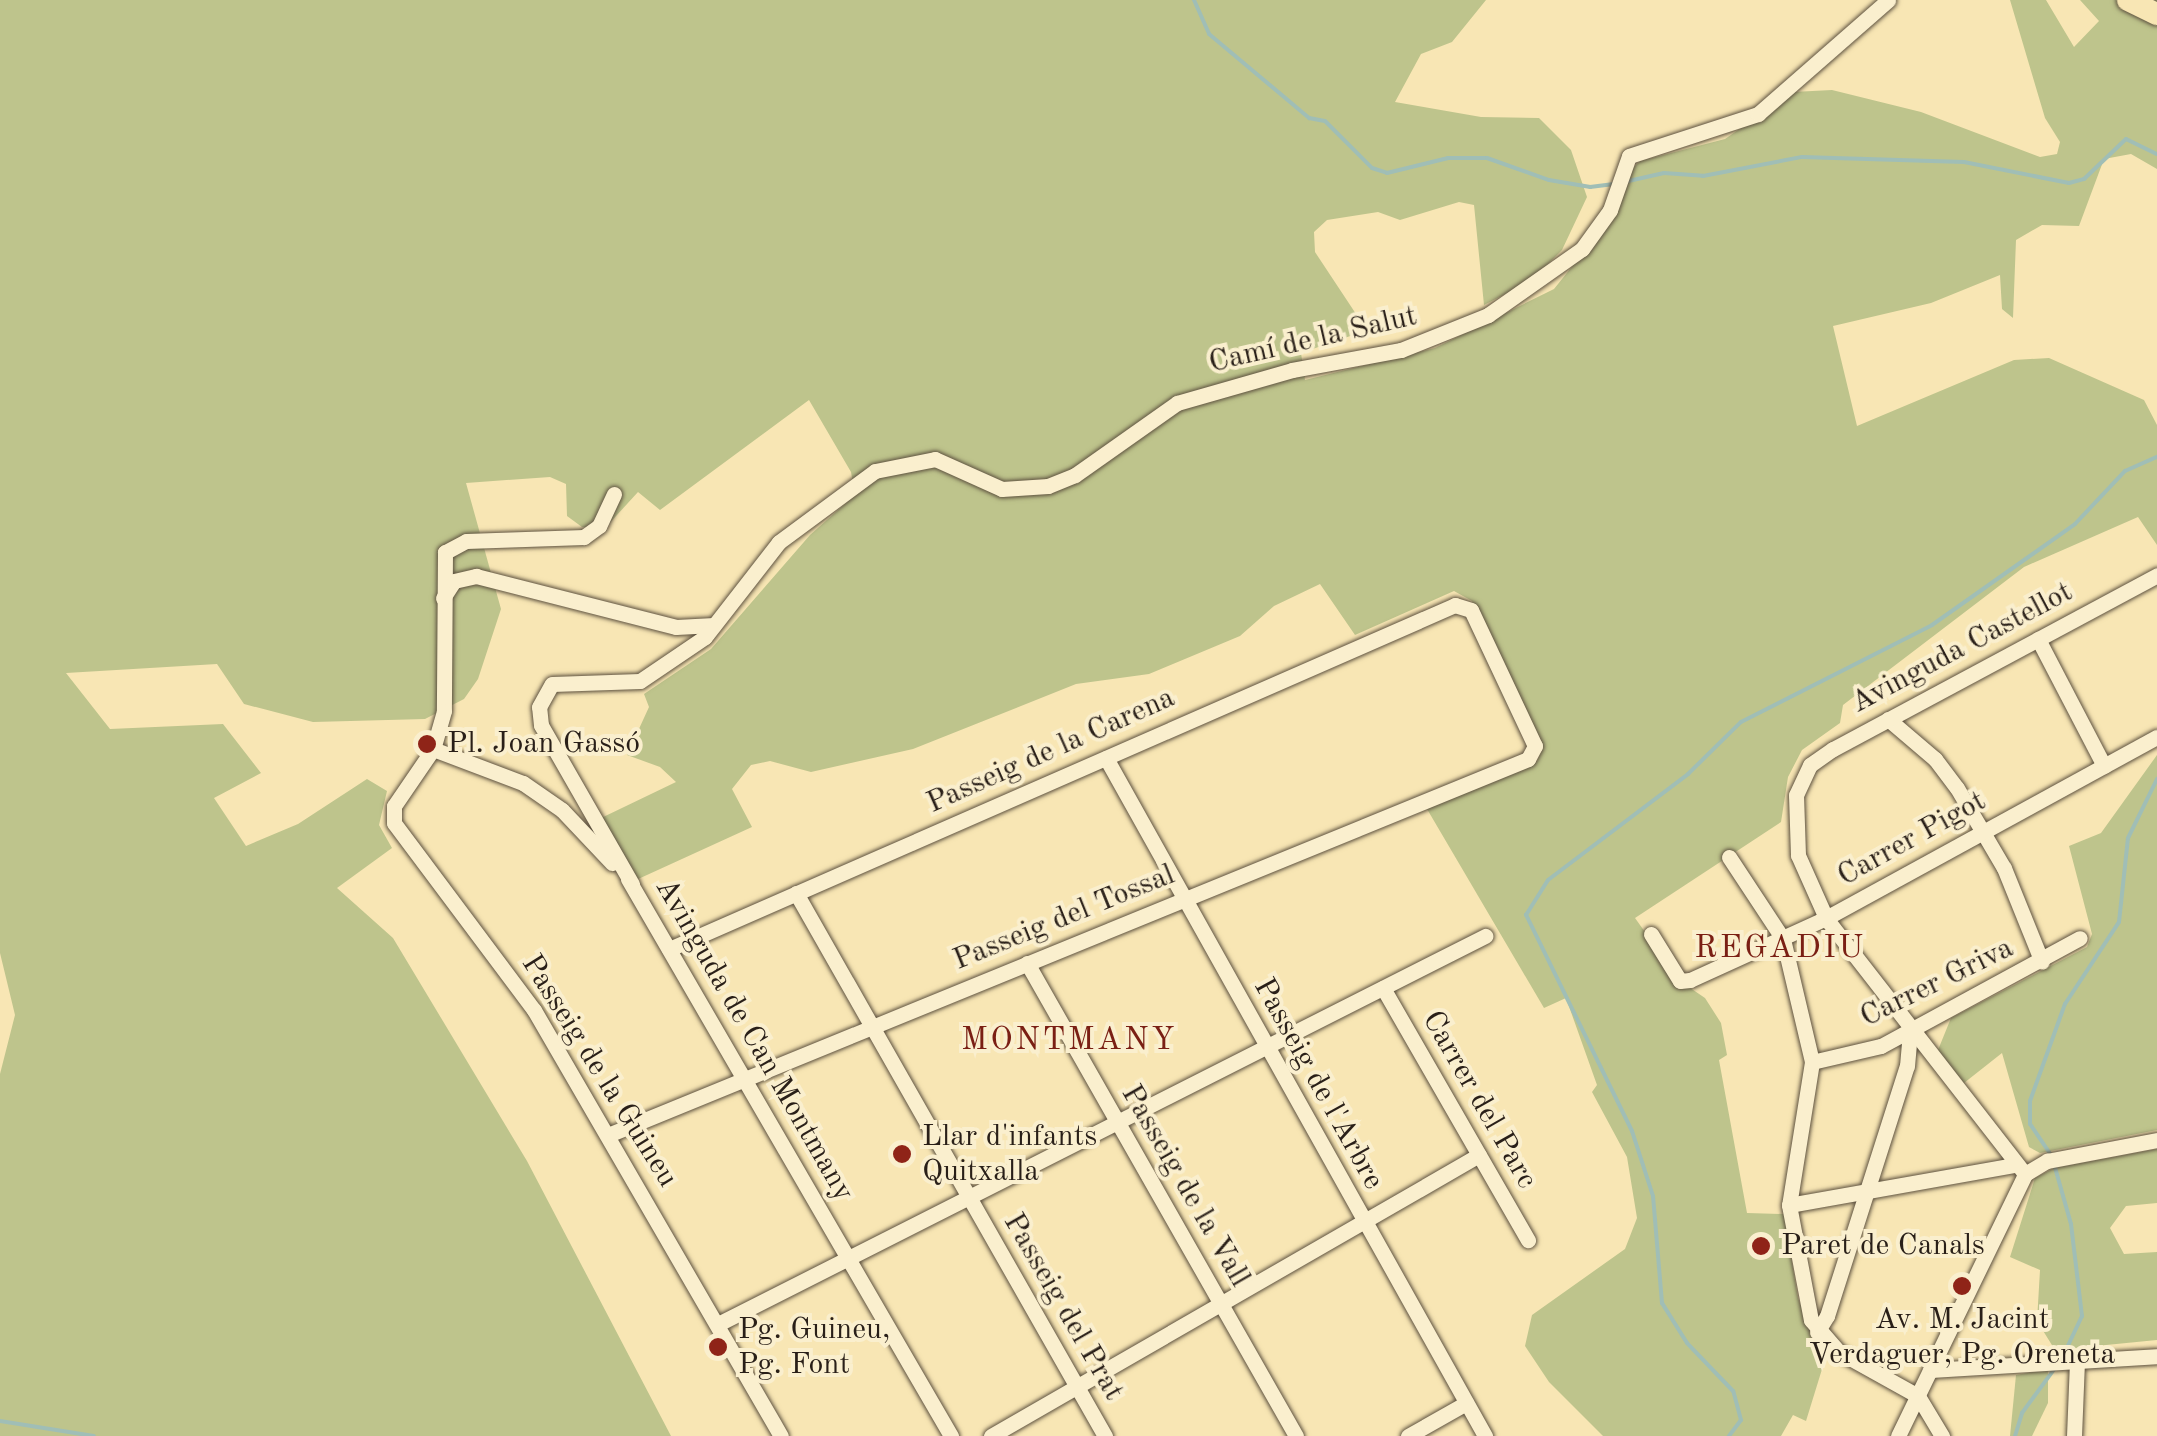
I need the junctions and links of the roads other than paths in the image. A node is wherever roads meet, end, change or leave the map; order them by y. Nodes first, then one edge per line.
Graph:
1 (1888, 0) edge
2 (2128, 0) edge
3 (2142, 0) edge
4 (2157, 10) edge
5 (614, 494) dead end
6 (2157, 575) edge
7 (443, 598) junction
8 (714, 625) junction
9 (2038, 639) junction
10 (1888, 720) junction
11 (2157, 738) edge
12 (1535, 746) joint
13 (433, 749) junction
14 (1106, 758) junction
15 (2104, 766) junction
16 (1983, 830) junction
17 (1729, 857) dead end
18 (632, 884) junction
19 (796, 893) junction
20 (1183, 900) junction
21 (1826, 918) junction
22 (1650, 934) dead end
23 (1485, 936) dead end
24 (1782, 938) junction
25 (2080, 938) dead end
26 (670, 949) junction
27 (2042, 962) junction
28 (1026, 963) junction
29 (1383, 988) junction
30 (870, 1028) junction
31 (1910, 1029) junction
32 (1266, 1048) junction
33 (1812, 1062) junction
34 (746, 1079) junction
35 (1117, 1122) junction
36 (608, 1135) junction
37 (2157, 1140) edge
38 (1479, 1155) junction
39 (2019, 1169) junction
40 (1867, 1191) junction
41 (969, 1198) junction
42 (1789, 1206) junction
43 (1363, 1221) junction
44 (1528, 1240) dead end
45 (850, 1260) junction
46 (1220, 1303) junction
47 (718, 1324) junction
48 (1816, 1332) junction
49 (2157, 1356) edge
50 (2077, 1362) junction
51 (1930, 1370) junction
52 (1077, 1387) junction
53 (1918, 1396) junction
54 (1466, 1403) junction
55 (781, 1436) edge
56 (951, 1436) edge
57 (990, 1436) edge
58 (1105, 1436) edge
59 (1296, 1436) edge
60 (1408, 1436) edge
61 (1485, 1436) edge
62 (1898, 1436) edge
63 (1942, 1436) edge
64 (2074, 1436) edge

1 - 8 street, Camí de la Salut
2 - 4 highway
3 - 4 highway
5 - 7 street
6 - 9 street, Avinguda Castellot
7 - 8 street
7 - 13 street
8 - 18 street, Camí de la Salut
9 - 10 street, Avinguda Castellot
9 - 15 street
10 - 16 street
10 - 21 street, Avinguda Castellot
11 - 15 street, Carrer Pigot
12 - 14 street, Passeig de la Carena
12 - 20 street, Passeig del Tossal
13 - 18 street, Avinguda de Can Montmany
13 - 36 street, Passeig de la Guineu
14 - 19 street, Passeig de la Carena
14 - 20 street, Passeig de l'Arbre
15 - 16 street, Carrer Pigot
16 - 21 street, Carrer Pigot
16 - 27 street
17 - 24 street
18 - 26 street, Avinguda de Can Montmany
19 - 26 street, Passeig de la Carena
19 - 30 street, Passeig del Prat
20 - 28 street, Passeig del Tossal
20 - 32 street, Passeig de l'Arbre
21 - 24 street, Carrer Pigot
21 - 31 street
22 - 24 street, Carrer Pigot
23 - 29 street
24 - 33 street
25 - 27 street, Carrer Griva
26 - 34 street, Avinguda de Can Montmany
27 - 31 street, Carrer Griva
28 - 30 street, Passeig del Tossal
28 - 35 street, Passeig de la Vall
29 - 32 street
29 - 38 street, Carrer del Parc
30 - 34 street, Passeig del Tossal
30 - 41 street, Passeig del Prat
31 - 33 street, Carrer Griva
31 - 39 street
31 - 40 street
32 - 35 street
32 - 43 street, Passeig de l'Arbre
33 - 42 street
34 - 36 street, Passeig del Tossal
34 - 45 street, Avinguda de Can Montmany
35 - 41 street
35 - 46 street, Passeig de la Vall
36 - 47 street, Passeig de la Guineu
37 - 39 street
38 - 43 street
38 - 44 street, Carrer del Parc
39 - 40 street
39 - 51 street
40 - 42 street
40 - 48 street
41 - 45 street
41 - 52 street, Passeig del Prat
42 - 48 street
43 - 46 street
43 - 54 street, Passeig de l'Arbre
45 - 47 street
45 - 56 street, Avinguda de Can Montmany
46 - 52 street
46 - 59 street, Passeig de la Vall
47 - 55 street, Passeig de la Guineu
48 - 53 street
49 - 50 street
50 - 51 street
50 - 64 street
51 - 53 street
52 - 57 street
52 - 58 street, Passeig del Prat
53 - 62 street
53 - 63 street
54 - 60 street
54 - 61 street, Passeig de l'Arbre

